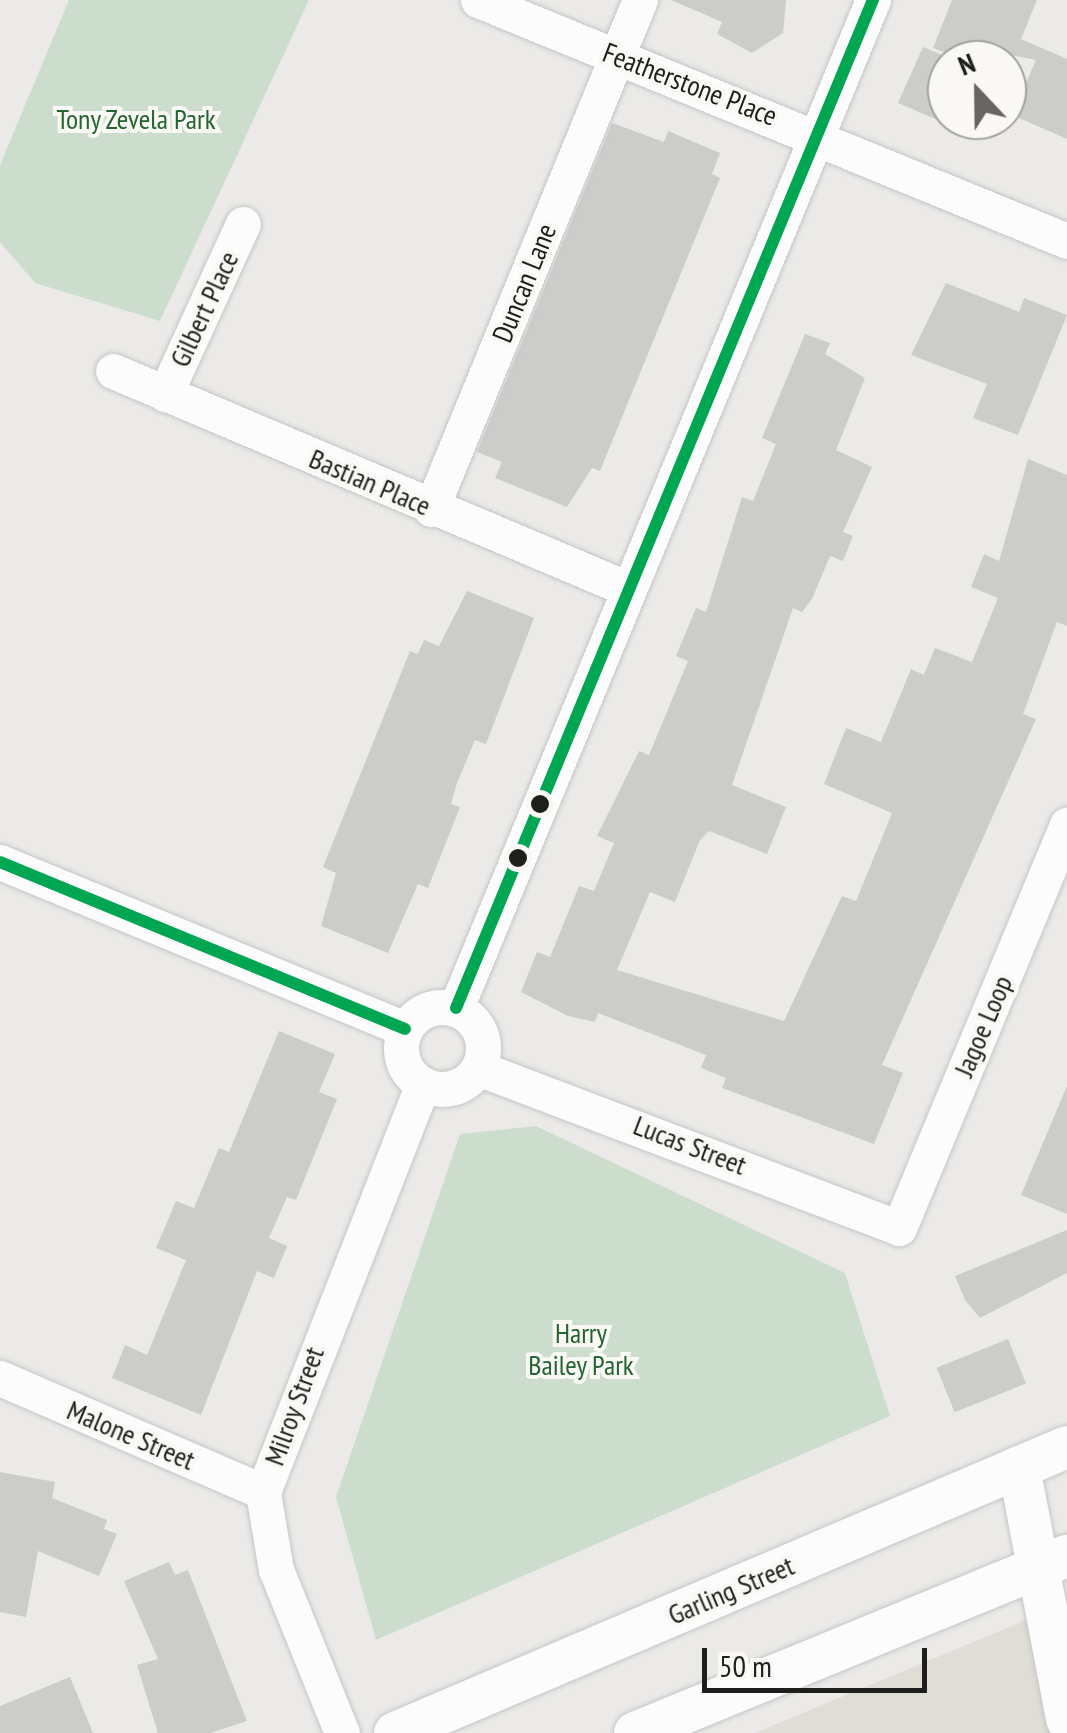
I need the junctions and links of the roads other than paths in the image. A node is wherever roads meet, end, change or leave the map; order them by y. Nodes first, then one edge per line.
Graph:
1 (478, 0) edge
2 (640, 0) edge
3 (872, 0) edge
4 (617, 56) junction
5 (816, 134) junction
6 (244, 224) dead end
7 (1067, 241) edge
8 (113, 372) dead end
9 (165, 394) junction
10 (431, 509) junction
11 (628, 589) junction
12 (1067, 824) edge
13 (0, 862) edge
14 (456, 1008) junction
15 (405, 1029) junction
16 (478, 1068) junction
17 (423, 1084) junction
18 (899, 1228) joint
19 (0, 1378) edge
20 (1067, 1448) edge
21 (1019, 1467) junction
22 (263, 1492) junction
23 (1053, 1562) edge
24 (1067, 1719) edge
25 (342, 1733) edge
26 (395, 1733) edge
27 (635, 1733) edge

1 - 4 street, Featherstone Place
2 - 4 street, Duncan Lane
3 - 5 street
4 - 5 street, Featherstone Place
4 - 10 street, Duncan Lane
5 - 7 street, Featherstone Place
5 - 11 street
6 - 9 street, Gilbert Place
8 - 9 street, Bastian Place
9 - 10 street, Bastian Place
10 - 11 street, Bastian Place
11 - 14 street
12 - 18 street, Jagoe Loop
13 - 15 street
14 - 15 street
14 - 16 street
15 - 17 street
16 - 17 street
16 - 18 street, Lucas Street
17 - 22 street, Milroy Street
19 - 22 street, Malone Street
20 - 21 street, Garling Street
21 - 23 street
21 - 26 street, Garling Street
22 - 25 street, Milroy Street
23 - 24 street
23 - 27 street

